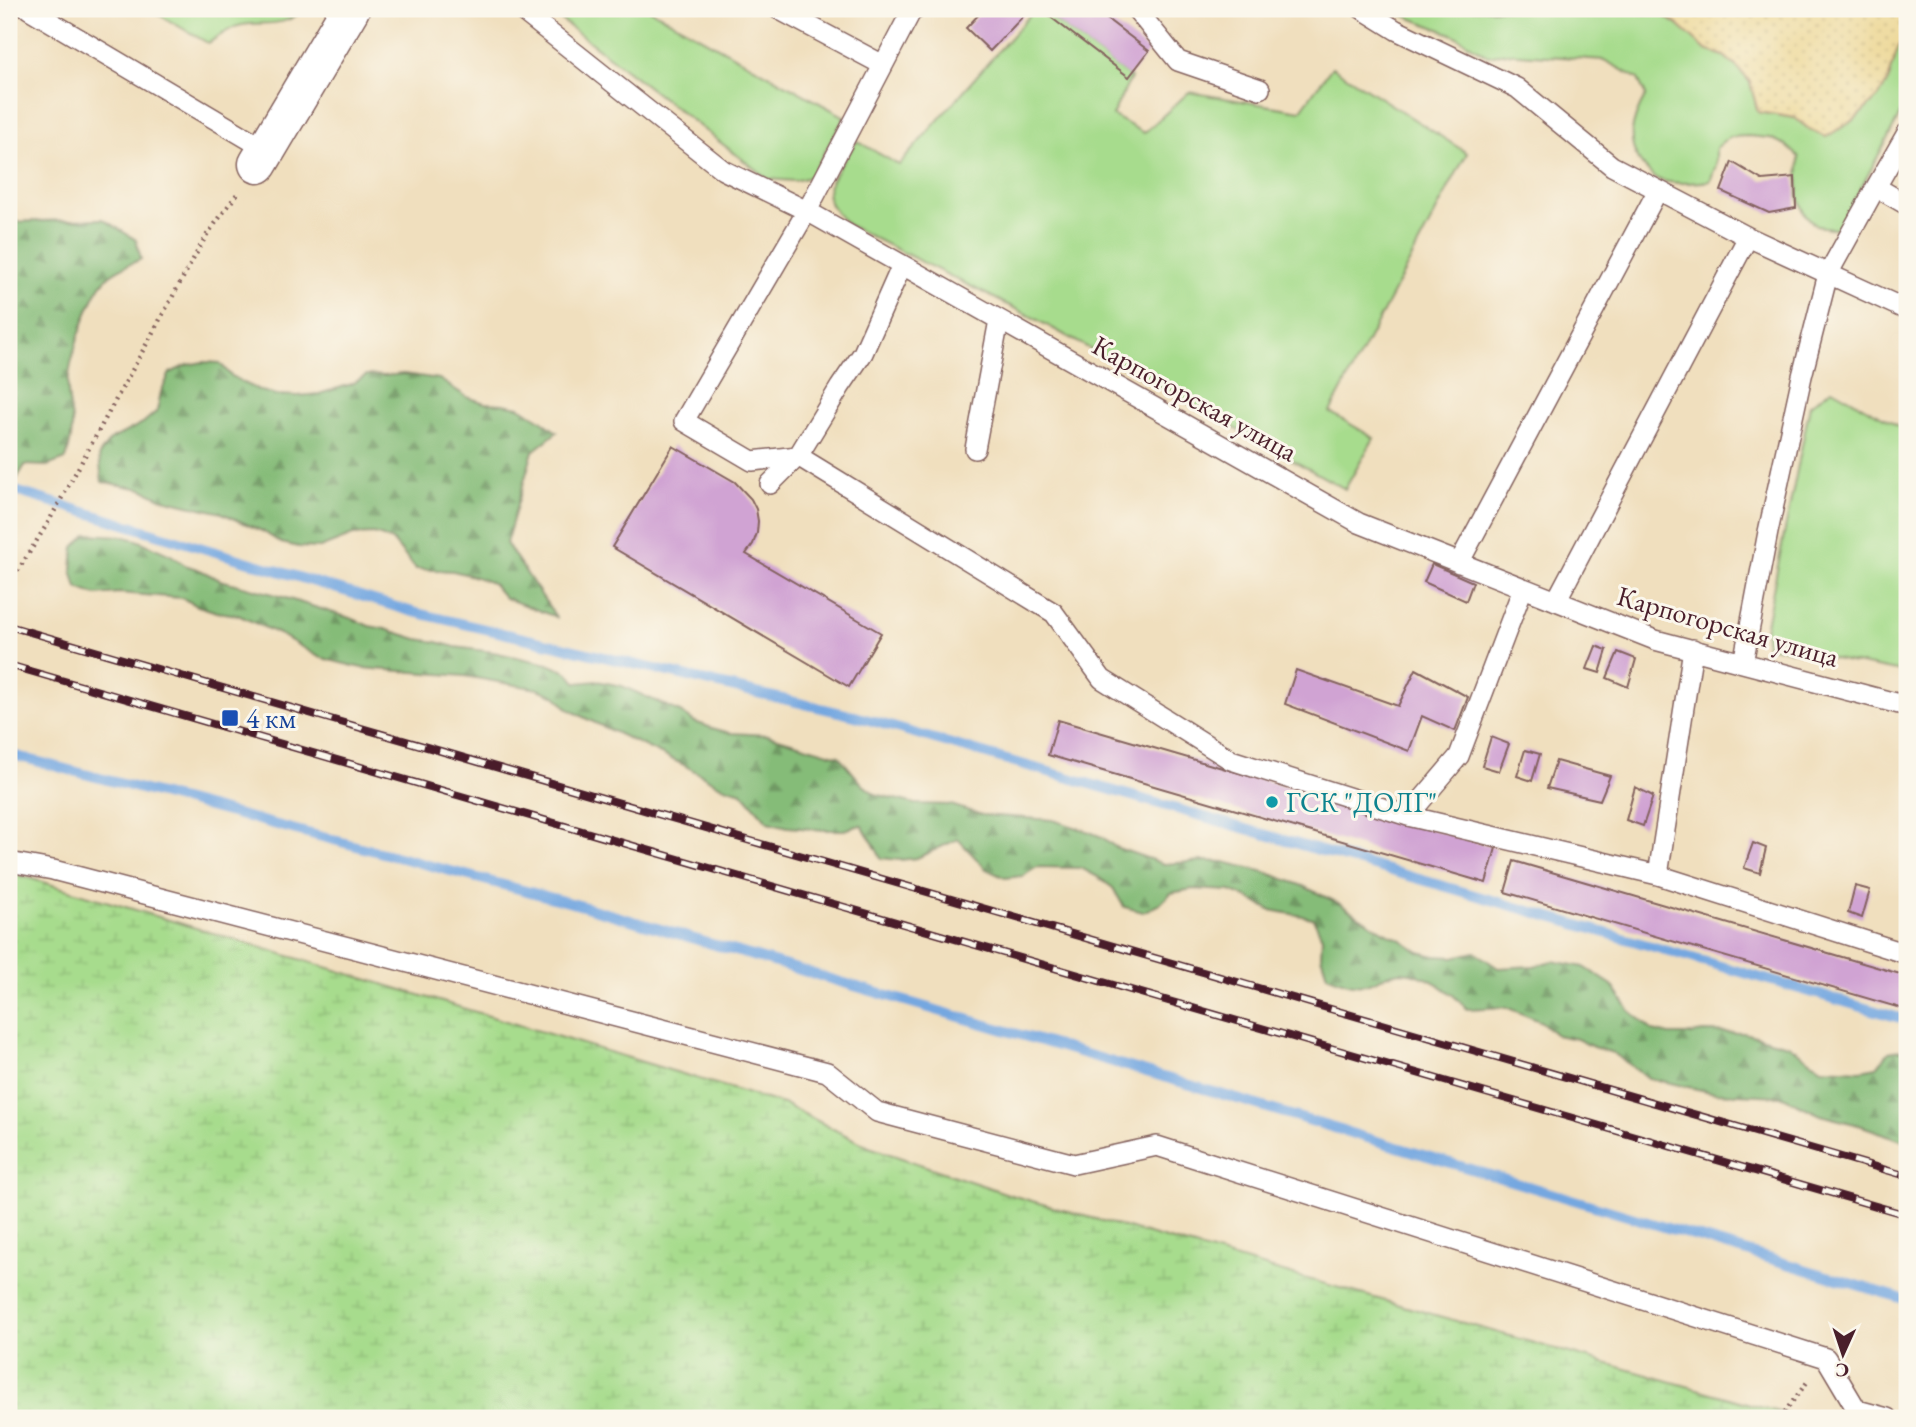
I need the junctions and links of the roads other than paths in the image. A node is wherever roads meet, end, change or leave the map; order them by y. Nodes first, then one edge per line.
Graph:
1 (29, 9) edge
2 (350, 9) edge
3 (520, 9) edge
4 (778, 9) edge
5 (916, 9) edge
6 (1136, 9) edge
7 (1362, 9) edge
8 (883, 65) junction
9 (1260, 89) dead end
10 (1907, 133) edge
11 (263, 157) joint
12 (1875, 187) junction
13 (1658, 190) junction
14 (1907, 205) edge
15 (807, 211) junction
16 (1748, 237) junction
17 (902, 265) junction
18 (1828, 274) junction
19 (1907, 310) edge
20 (999, 320) junction
21 (975, 449) dead end
22 (798, 456) junction
23 (770, 484) dead end
24 (1459, 563) junction
25 (1523, 588) junction
26 (1556, 601) junction
27 (1693, 649) junction
28 (1743, 663) junction
29 (1907, 706) edge
30 (1408, 816) junction
31 (9, 862) edge
32 (1658, 875) junction
33 (1907, 954) edge
34 (1887, 1418) edge

1 - 11 lane
2 - 11 street
3 - 15 lane, Карпогорская улица
4 - 8 lane
5 - 8 lane
6 - 9 lane
7 - 13 lane
8 - 15 lane
10 - 12 lane
12 - 14 lane
12 - 18 lane
13 - 16 lane
13 - 24 lane
15 - 17 lane, Карпогорская улица
15 - 22 lane
16 - 18 lane
16 - 26 lane
17 - 20 lane, Карпогорская улица
17 - 22 lane
18 - 19 lane
18 - 28 lane
20 - 21 lane
20 - 24 lane, Карпогорская улица
22 - 23 lane
22 - 30 lane
24 - 25 lane, Карпогорская улица
25 - 26 lane, Карпогорская улица
25 - 30 lane
26 - 27 lane, Карпогорская улица
27 - 28 lane, Карпогорская улица
27 - 32 lane
28 - 29 lane, Карпогорская улица
30 - 32 lane
31 - 34 lane
32 - 33 lane

